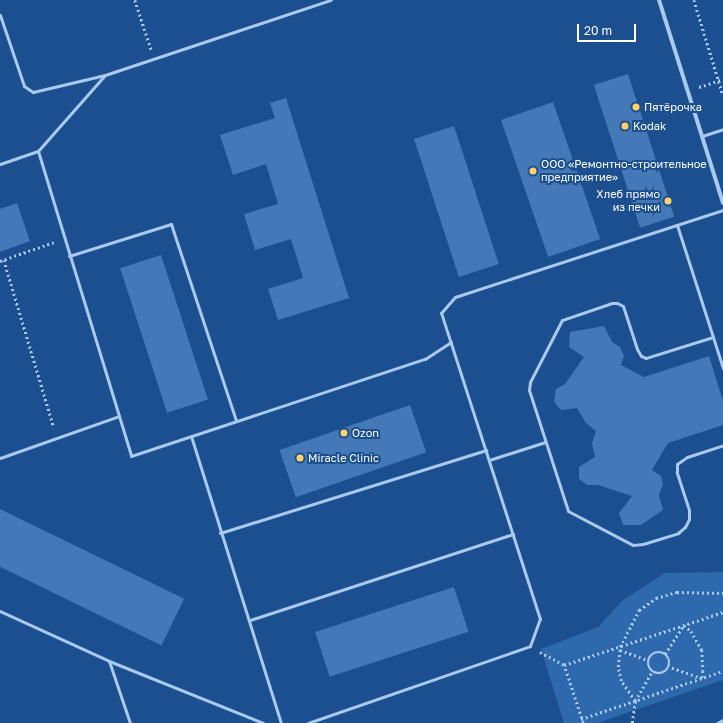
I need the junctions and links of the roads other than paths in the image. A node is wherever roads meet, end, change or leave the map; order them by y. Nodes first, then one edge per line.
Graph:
1 (331, 0) edge
2 (659, 0) edge
3 (0, 15) edge
4 (105, 75) junction
5 (723, 128) edge
6 (702, 136) junction
7 (38, 151) junction
8 (0, 164) edge
9 (723, 204) edge
10 (723, 210) edge
11 (677, 225) junction
12 (70, 256) junction
13 (713, 338) junction
14 (450, 342) junction
15 (723, 368) edge
16 (119, 416) junction
17 (236, 420) junction
18 (191, 436) junction
19 (545, 442) junction
20 (723, 445) edge
21 (486, 450) junction
22 (0, 458) edge
23 (489, 460) junction
24 (220, 533) junction
25 (513, 534) junction
26 (0, 611) edge
27 (250, 620) junction
28 (109, 661) junction
29 (723, 720) edge
30 (130, 723) edge
31 (263, 723) edge
32 (282, 723) edge
33 (308, 723) edge
34 (717, 723) edge

1 - 4 lane
2 - 6 street
3 - 4 lane
4 - 7 lane
5 - 6 lane
6 - 9 street
7 - 8 lane
7 - 12 lane
10 - 11 lane
11 - 13 lane
11 - 14 lane
12 - 16 lane
12 - 17 lane
13 - 15 lane
13 - 19 lane
14 - 17 lane
14 - 21 lane
16 - 18 lane
16 - 22 lane
17 - 18 lane
18 - 24 lane
19 - 20 lane
19 - 23 lane
21 - 23 lane
21 - 24 lane
23 - 25 lane
24 - 27 lane
25 - 27 lane
25 - 33 lane
26 - 28 lane
27 - 32 lane
28 - 30 lane
28 - 31 lane
29 - 34 lane

